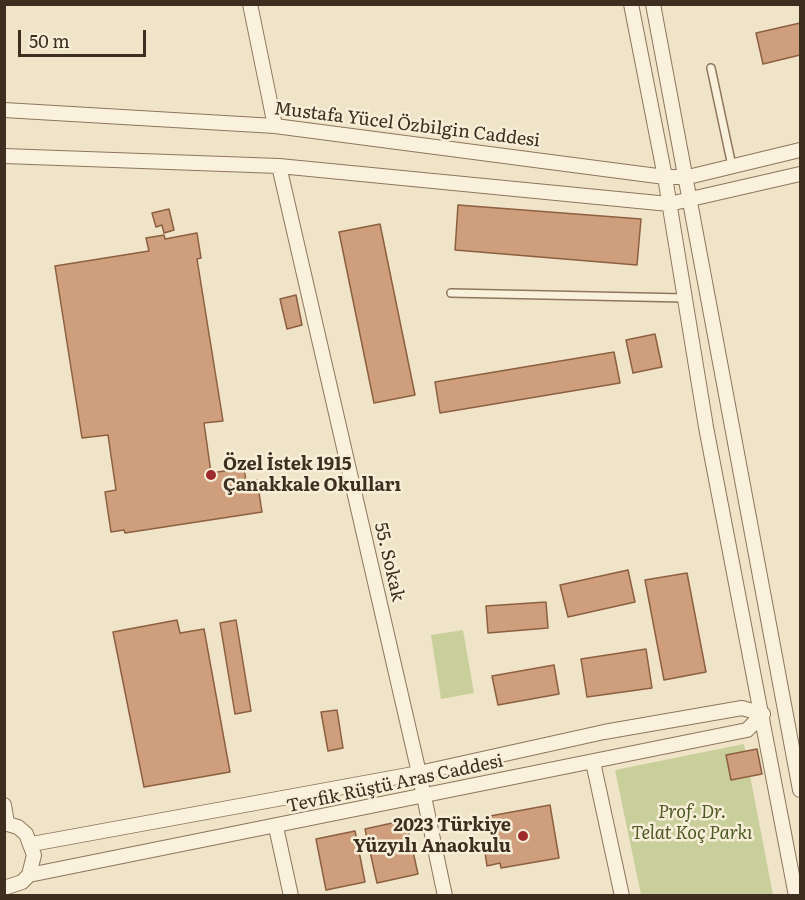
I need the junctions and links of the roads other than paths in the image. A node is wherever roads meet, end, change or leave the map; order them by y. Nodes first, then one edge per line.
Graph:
1 (250, 4) edge
2 (631, 4) edge
3 (653, 4) edge
4 (711, 68) dead end
5 (4, 110) edge
6 (275, 126) junction
7 (801, 150) edge
8 (4, 156) edge
9 (279, 166) junction
10 (732, 166) junction
11 (801, 174) edge
12 (665, 177) junction
13 (688, 177) junction
14 (692, 200) junction
15 (669, 204) junction
16 (451, 293) dead end
17 (685, 298) junction
18 (801, 711) edge
19 (763, 714) junction
20 (786, 714) junction
21 (593, 762) junction
22 (419, 772) junction
23 (801, 790) edge
24 (423, 794) junction
25 (4, 805) edge
26 (6, 823) edge
27 (276, 827) junction
28 (32, 844) junction
29 (25, 884) edge
30 (4, 888) edge
31 (291, 896) edge
32 (444, 896) edge
33 (622, 896) edge
34 (796, 896) edge

1 - 6 street
2 - 12 street
3 - 13 street
4 - 10 lane
5 - 6 street, Mustafa Yücel Özbilgin Caddesi
6 - 12 street, Mustafa Yücel Özbilgin Caddesi
7 - 10 street, Mustafa Yücel Özbilgin Caddesi
8 - 9 street
9 - 15 street
9 - 22 street, 55. Sokak
10 - 13 street, Mustafa Yücel Özbilgin Caddesi
11 - 14 street
12 - 13 street, Mustafa Yücel Özbilgin Caddesi
12 - 15 street
13 - 14 street
14 - 15 street
14 - 20 street
15 - 17 street
16 - 17 lane
17 - 19 street
18 - 20 street
19 - 21 street, Tevfik Rüştü Aras Caddesi
19 - 22 street, Tevfik Rüştü Aras Caddesi
19 - 34 street
20 - 23 street
21 - 24 street, Tevfik Rüştü Aras Caddesi
21 - 33 street
22 - 24 street, 55. Sokak
22 - 28 street, Tevfik Rüştü Aras Caddesi
24 - 27 street, Tevfik Rüştü Aras Caddesi
24 - 32 street, 55. Sokak
25 - 26 street
26 - 28 street
27 - 29 street, Tevfik Rüştü Aras Caddesi
27 - 31 street
28 - 29 street
29 - 30 street, Tevfik Rüştü Aras Caddesi

